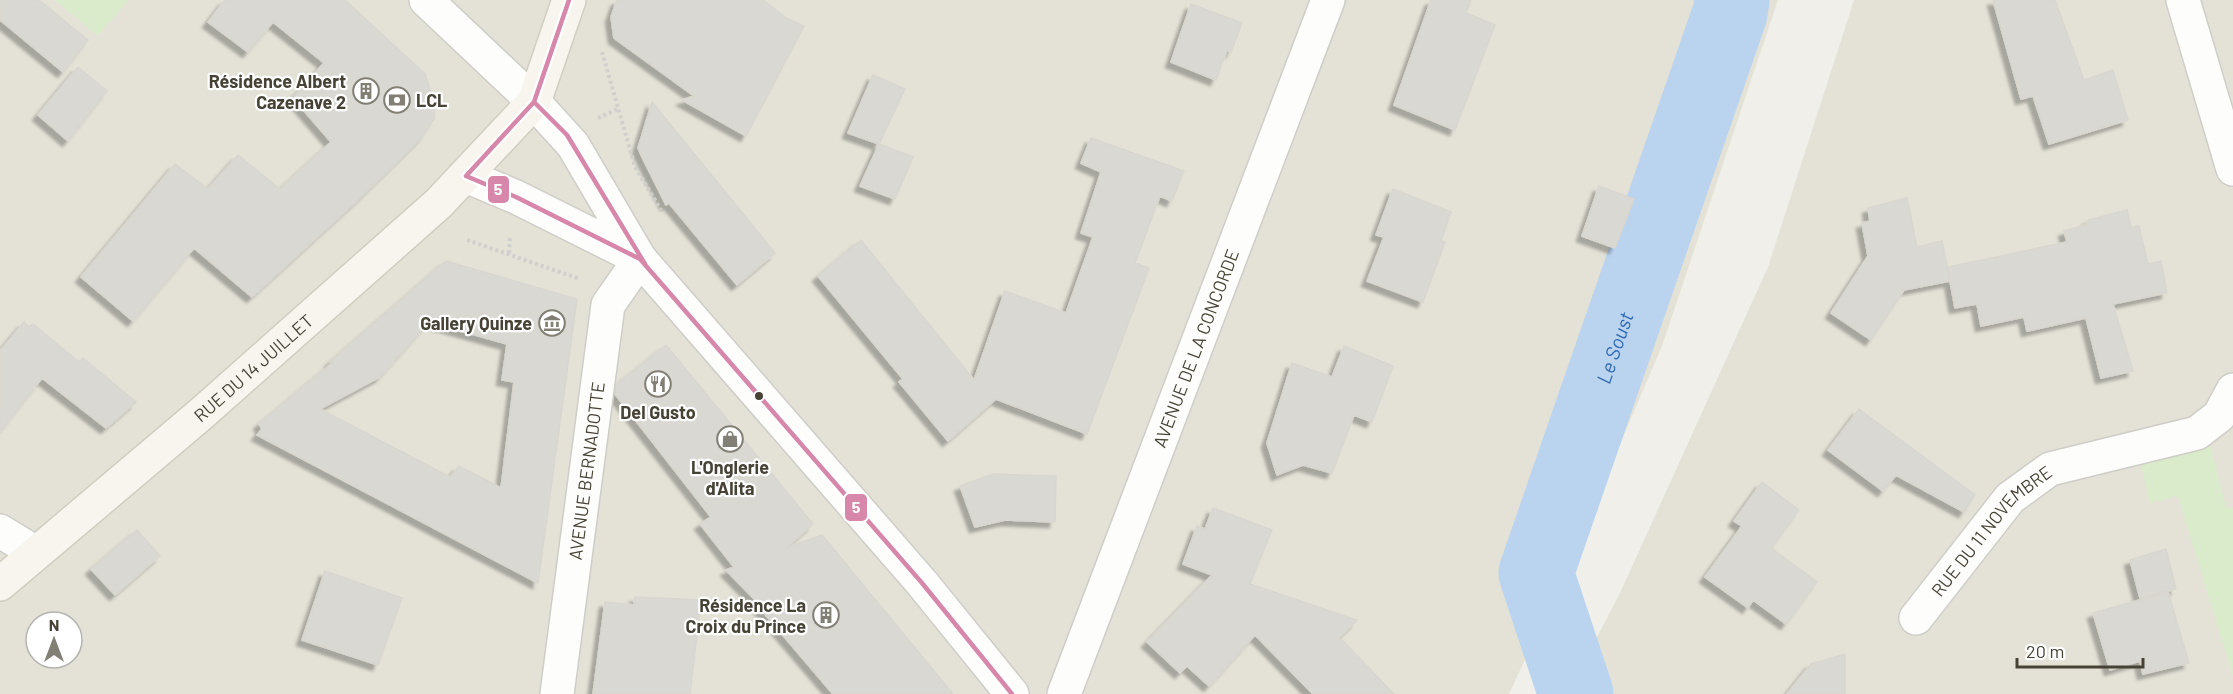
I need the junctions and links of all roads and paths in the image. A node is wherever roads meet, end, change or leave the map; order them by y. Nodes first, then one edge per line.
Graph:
1 (426, 0) edge
2 (569, 0) edge
3 (1328, 0) edge
4 (2183, 0) edge
5 (602, 52) dead end
6 (534, 102) junction
7 (618, 110) junction
8 (592, 121) dead end
9 (2233, 169) edge
10 (466, 176) junction
11 (661, 210) dead end
12 (511, 228) dead end
13 (467, 240) dead end
14 (509, 254) junction
15 (640, 259) junction
16 (584, 280) dead end
17 (2233, 390) edge
18 (0, 531) edge
19 (36, 553) junction
20 (0, 584) edge
21 (1916, 618) dead end
22 (557, 694) edge
23 (1012, 694) edge
24 (1064, 694) edge

1 - 6 street
2 - 6 main road
3 - 24 street, AVENUE DE LA CONCORDE
4 - 9 street
5 - 7 path
6 - 10 main road, RUE DU 14 JUILLET
6 - 15 street
7 - 8 path
7 - 11 path
10 - 15 street
10 - 19 main road, RUE DU 14 JUILLET
12 - 14 path
13 - 14 path
14 - 16 path
15 - 22 street, AVENUE BERNADOTTE
15 - 23 street
17 - 21 street, RUE DU 11 NOVEMBRE
18 - 19 street
19 - 20 main road, RUE DU 14 JUILLET

